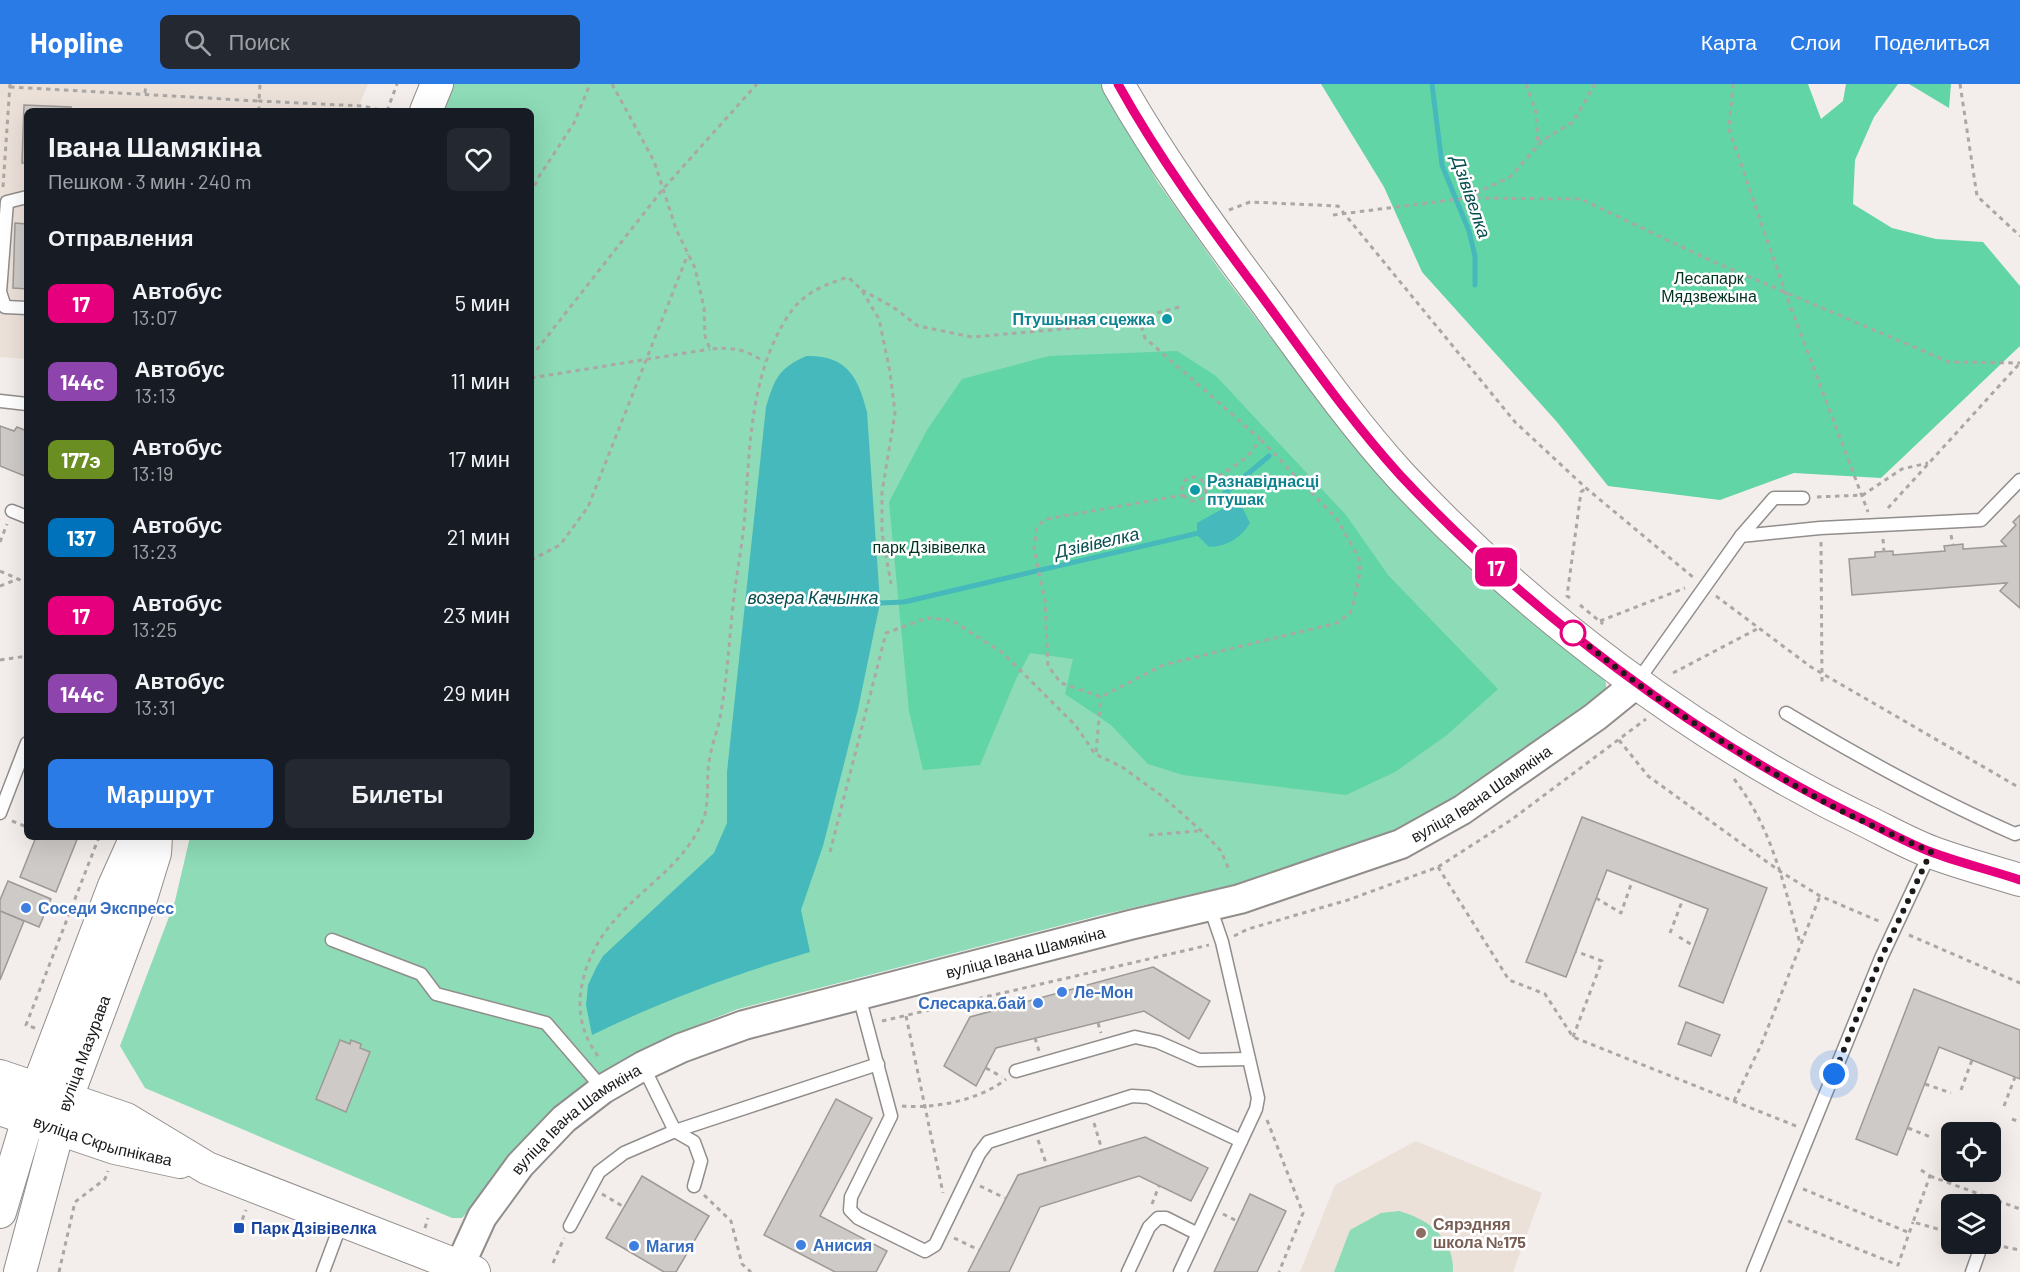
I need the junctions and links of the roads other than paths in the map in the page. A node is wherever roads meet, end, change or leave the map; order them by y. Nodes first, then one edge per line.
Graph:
1 (437, 84) edge
2 (1118, 84) edge
3 (427, 108) edge
4 (24, 198) edge
5 (24, 308) edge
6 (0, 401) edge
7 (24, 404) edge
8 (2020, 480) edge
9 (1803, 498) road end
10 (12, 511) dead end
11 (24, 516) edge
12 (1741, 536) junction
13 (1637, 682) junction
14 (1786, 713) dead end
15 (24, 751) edge
16 (0, 813) edge
17 (2020, 832) edge
18 (135, 840) edge
19 (156, 840) edge
20 (1931, 852) junction
21 (2020, 880) edge
22 (1210, 907) junction
23 (332, 940) dead end
24 (858, 994) junction
25 (1248, 1059) junction
26 (878, 1064) junction
27 (643, 1066) junction
28 (1016, 1071) road end
29 (0, 1076) edge
30 (37, 1089) junction
31 (603, 1089) junction
32 (66, 1100) junction
33 (13, 1114) edge
34 (57, 1130) junction
35 (675, 1131) junction
36 (1241, 1141) junction
37 (207, 1168) junction
38 (694, 1186) road end
39 (0, 1212) edge
40 (342, 1220) junction
41 (570, 1226) road end
42 (1196, 1233) junction
43 (1978, 1254) edge
44 (467, 1269) edge
45 (20, 1272) edge
46 (323, 1272) edge
47 (1128, 1272) edge
48 (1180, 1272) edge
49 (1753, 1272) edge
50 (1972, 1272) edge

1 - 3 main road
2 - 13 main road
4 - 5 lane
6 - 7 lane
8 - 12 lane
9 - 12 lane
10 - 11 lane
12 - 13 lane
13 - 20 main road
13 - 22 street, вуліца Івана Шамякіна
14 - 17 lane
15 - 16 lane
18 - 30 main road, вуліца Мазурава
19 - 32 main road, вуліца Мазурава
20 - 21 main road
20 - 49 lane
22 - 24 street, вуліца Івана Шамякіна
22 - 25 lane
23 - 31 lane
24 - 26 lane
24 - 27 street, вуліца Івана Шамякіна
25 - 28 lane
25 - 36 lane
26 - 35 lane
26 - 36 lane
27 - 31 street, вуліца Івана Шамякіна
27 - 35 lane
29 - 30 main road, вуліца Скрыпнікава
30 - 32 main road, вуліца Скрыпнікава
30 - 33 main road, вуліца Мазурава
31 - 44 street, вуліца Івана Шамякіна
32 - 34 main road, вуліца Мазурава
32 - 37 main road, вуліца Скрыпнікава
33 - 34 main road, вуліца Скрыпнікава
33 - 39 main road, вуліца Мазурава
34 - 37 main road, вуліца Скрыпнікава
34 - 45 main road, вуліца Мазурава
35 - 38 lane
35 - 41 lane
36 - 42 lane
37 - 40 main road, вуліца Скрыпнікава
40 - 44 main road, вуліца Скрыпнікава
40 - 46 lane
42 - 47 lane
42 - 48 lane
43 - 50 lane

